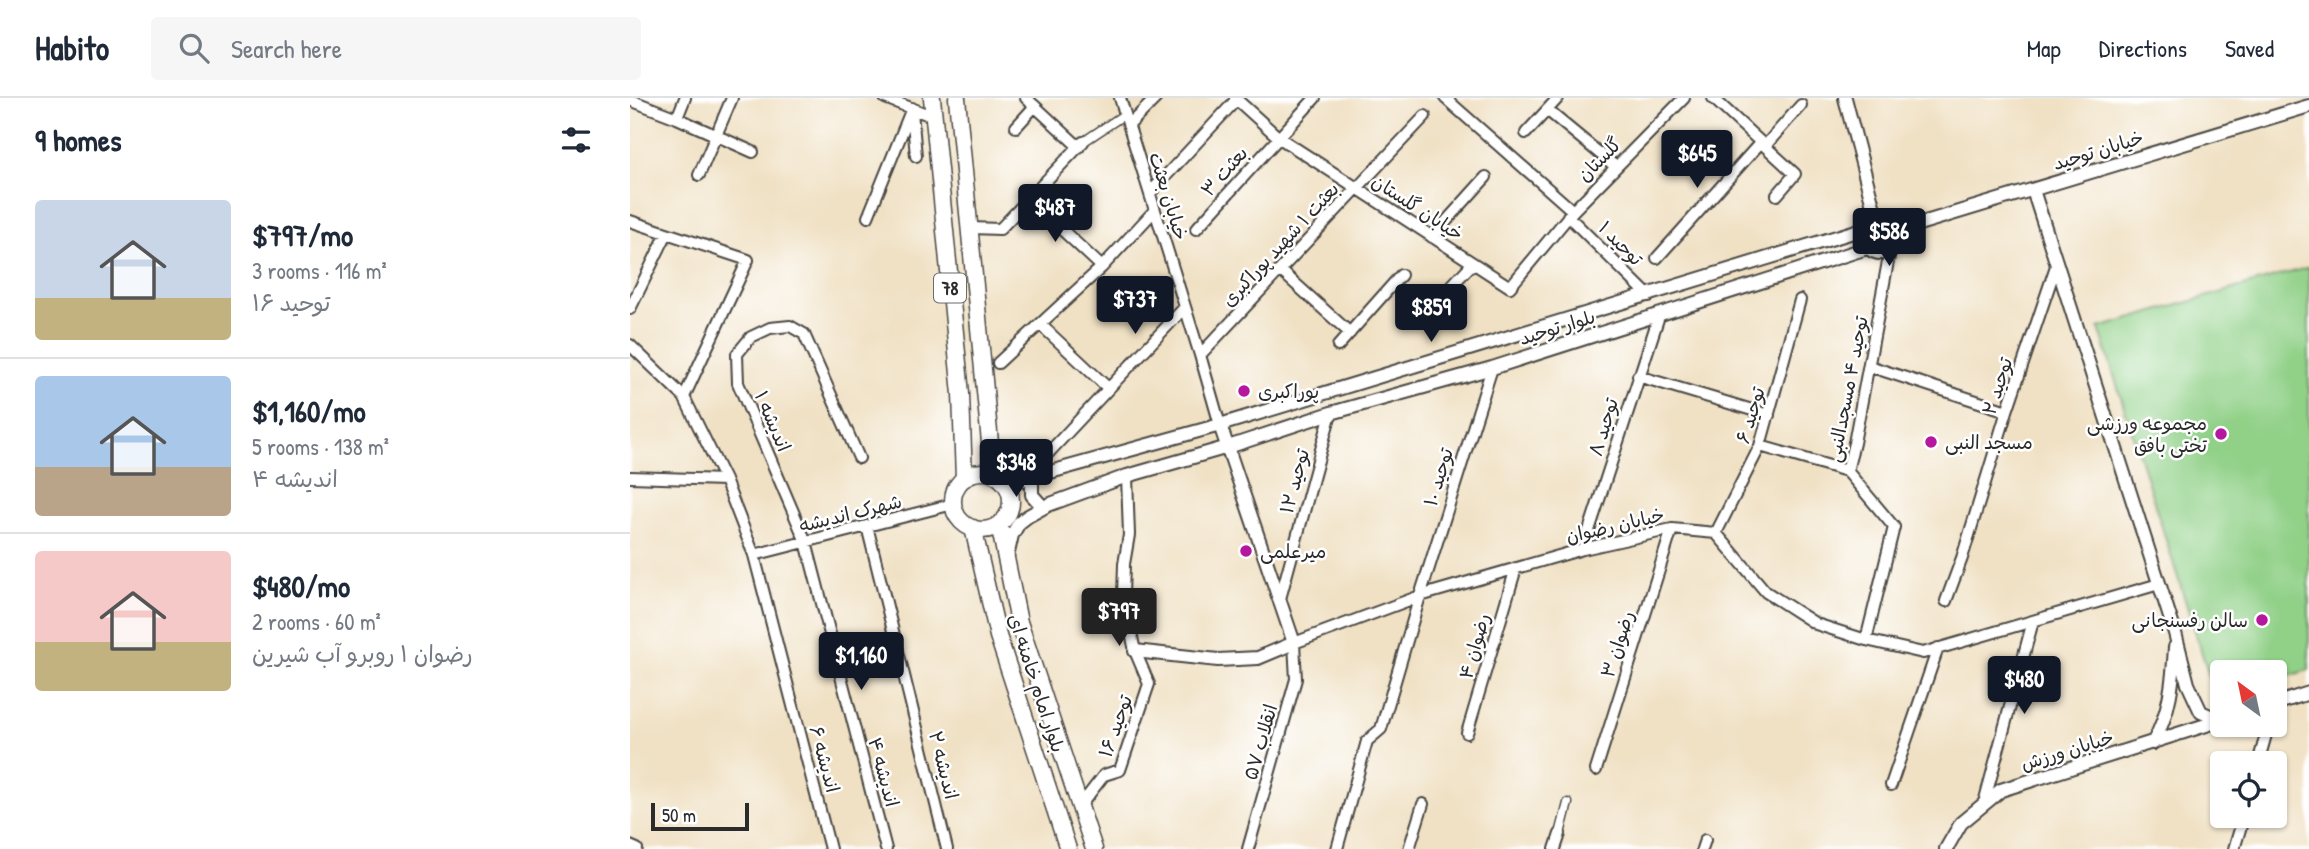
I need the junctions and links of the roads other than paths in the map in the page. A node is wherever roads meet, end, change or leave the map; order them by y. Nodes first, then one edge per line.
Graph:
1 (685, 98) edge
2 (732, 98) edge
3 (885, 98) edge
4 (932, 98) edge
5 (957, 98) edge
6 (1026, 98) edge
7 (1120, 98) edge
8 (1156, 98) edge
9 (1315, 98) edge
10 (1445, 98) edge
11 (1558, 98) edge
12 (1684, 98) edge
13 (1713, 98) edge
14 (1845, 98) edge
15 (1238, 99) edge
16 (630, 100) edge
17 (1804, 102) edge
18 (1035, 106) junction
19 (2309, 106) edge
20 (912, 108) junction
21 (1547, 110) junction
22 (934, 117) junction
23 (1425, 117) dead end
24 (677, 118) junction
25 (1127, 120) junction
26 (1016, 127) dead end
27 (1526, 133) dead end
28 (716, 135) junction
29 (1278, 137) junction
30 (1763, 144) junction
31 (1081, 145) junction
32 (753, 152) dead end
33 (916, 156) dead end
34 (1616, 167) junction
35 (699, 175) dead end
36 (1486, 177) dead end
37 (1356, 188) junction
38 (2033, 190) junction
39 (1150, 193) junction
40 (1777, 195) dead end
41 (1029, 199) junction
42 (1155, 210) junction
43 (1571, 213) junction
44 (868, 217) dead end
45 (1876, 217) junction
46 (630, 221) edge
47 (971, 228) junction
48 (1196, 229) dead end
49 (1863, 229) junction
50 (1899, 230) junction
51 (666, 235) junction
52 (1432, 237) junction
53 (1830, 239) junction
54 (1867, 248) junction
55 (1890, 251) junction
56 (1657, 258) dead end
57 (1833, 258) junction
58 (1474, 263) junction
59 (2057, 264) junction
60 (1101, 267) junction
61 (1280, 270) junction
62 (1401, 275) dead end
63 (1649, 296) junction
64 (1440, 298) dead end
65 (1800, 300) dead end
66 (1185, 307) junction
67 (630, 309) edge
68 (1659, 316) junction
69 (1041, 325) junction
70 (1350, 333) junction
71 (630, 345) edge
72 (1338, 346) dead end
73 (1200, 355) junction
74 (998, 363) dead end
75 (1869, 366) junction
76 (1492, 368) junction
77 (1638, 376) junction
78 (1108, 388) junction
79 (684, 397) junction
80 (2007, 411) junction
81 (1331, 413) junction
82 (1769, 415) junction
83 (1220, 425) junction
84 (1760, 446) junction
85 (1228, 447) junction
86 (859, 458) dead end
87 (1847, 471) junction
88 (993, 474) junction
89 (1127, 476) junction
90 (630, 477) edge
91 (1028, 478) junction
92 (964, 479) junction
93 (725, 480) junction
94 (1007, 485) junction
95 (953, 504) junction
96 (1043, 507) junction
97 (999, 524) junction
98 (867, 526) junction
99 (973, 528) junction
100 (1672, 529) junction
101 (1716, 533) junction
102 (806, 542) junction
103 (1583, 550) junction
104 (754, 555) junction
105 (1006, 561) junction
106 (1516, 568) junction
107 (2160, 584) junction
108 (1420, 596) junction
109 (1280, 599) junction
110 (1946, 601) dead end
111 (2033, 621) junction
112 (2175, 633) junction
113 (1866, 640) junction
114 (1294, 643) junction
115 (1938, 648) junction
116 (1135, 651) junction
117 (1042, 690) junction
118 (2309, 693) edge
119 (1020, 700) junction
120 (2287, 700) edge
121 (2210, 715) edge
122 (2210, 724) edge
123 (1467, 733) dead end
124 (2153, 743) junction
125 (1596, 770) dead end
126 (1073, 785) junction
127 (1891, 785) dead end
128 (1051, 796) junction
129 (1568, 803) dead end
130 (1984, 803) junction
131 (1423, 804) dead end
132 (1080, 806) junction
133 (2240, 828) edge
134 (1560, 834) joint
135 (630, 846) edge
136 (636, 849) edge
137 (830, 849) edge
138 (886, 849) edge
139 (947, 849) edge
140 (1068, 849) edge
141 (1094, 849) edge
142 (1248, 849) edge
143 (1337, 849) edge
144 (1409, 849) edge
145 (1555, 849) edge
146 (1946, 849) edge
147 (2234, 849) edge

1 - 24 street
2 - 28 street
3 - 20 street
4 - 22 main road, 78
5 - 47 main road, 78
6 - 18 street
7 - 25 street, خیابان بعثت
8 - 25 street
9 - 29 street, بعثت ۳
10 - 43 street, توحید ۱
11 - 21 street
12 - 34 street, گلستان
13 - 30 street
14 - 45 street
15 - 29 street, خیابان گلستان
15 - 39 street
16 - 24 street
17 - 30 street
18 - 26 street
18 - 31 street
19 - 38 street, خیابان توحید
20 - 22 street
20 - 33 street
20 - 44 street
21 - 27 street
21 - 34 street
22 - 92 main road, 78
23 - 37 street, بعثت ۱ شهید پوراکبری
24 - 28 street
25 - 31 street
25 - 39 street, خیابان بعثت
28 - 32 street
28 - 35 street
29 - 37 street, خیابان گلستان
29 - 48 street, بعثت ۳
30 - 40 street
30 - 56 street
31 - 41 street
34 - 43 street, گلستان
36 - 52 street
37 - 52 street, خیابان گلستان
37 - 61 street, بعثت ۱ شهید پوراکبری
38 - 50 street, خیابان توحید
38 - 59 street
39 - 42 street, خیابان بعثت
41 - 47 street
41 - 60 street
42 - 60 street
42 - 66 street, خیابان بعثت
43 - 58 street, خیابان گلستان
43 - 63 street, توحید ۱
45 - 49 street
45 - 50 street
46 - 51 street
47 - 88 main road, 78
49 - 53 street, بلوار توحید
49 - 54 street
50 - 55 street
51 - 67 street
51 - 79 street
52 - 58 street, خیابان گلستان
53 - 57 street
53 - 63 street, بلوار توحید
54 - 55 street
54 - 57 street, بلوار توحید
55 - 75 street, توحید ۴ مسجدالنبی
57 - 68 street, بلوار توحید
58 - 64 street
59 - 80 street, توحید ۲
59 - 107 street
60 - 69 street
61 - 70 street
61 - 73 street, بعثت ۱ شهید پوراکبری
62 - 70 street
63 - 83 street, بلوار توحید
65 - 82 street, توحید ۶
66 - 73 street, خیابان بعثت
66 - 78 street
68 - 76 street, بلوار توحید
68 - 77 street, توحید ۸
69 - 74 street
69 - 78 street
70 - 72 street
71 - 79 street, اندیشه ۶
73 - 83 street, خیابان بعثت
75 - 80 street
75 - 87 street, توحید ۴ مسجدالنبی
76 - 81 street, بلوار توحید
76 - 108 street, توحید ۱۰
77 - 82 street
77 - 103 street, توحید ۸
78 - 91 street
79 - 93 street, اندیشه ۶
80 - 110 street, توحید ۲
81 - 85 street, بلوار توحید
81 - 109 street, توحید ۱۲
82 - 84 street, توحید ۶
83 - 85 street
83 - 91 street, بلوار توحید
84 - 87 street
84 - 101 street, توحید ۶
85 - 89 street, بلوار توحید
85 - 109 street
86 - 102 street, اندیشه ۱
87 - 113 street, توحید ۴ مسجدالنبی
88 - 92 main road
88 - 94 main road
89 - 96 street, بلوار توحید
89 - 116 street, توحید ۱۶
90 - 93 street
91 - 94 street, بلوار توحید
91 - 96 street
92 - 95 main road, 78
93 - 104 street, اندیشه ۶
94 - 97 main road
95 - 98 street, شهرک اندیشه
95 - 99 main road
96 - 105 street, بلوار توحید
97 - 99 main road
97 - 105 main road, بلوار امام خامنه ای
98 - 102 street, شهرک اندیشه
98 - 139 street, اندیشه ۲
99 - 119 main road, بلوار امام خامنه ای
100 - 101 street, خیابان رضوان
100 - 103 street, خیابان رضوان
100 - 125 street, رضوان ۳
101 - 113 street
102 - 104 street, شهرک اندیشه
102 - 138 street, اندیشه ۴
103 - 106 street, خیابان رضوان
104 - 137 street, اندیشه ۶
105 - 117 main road, بلوار امام خامنه ای
106 - 108 street, خیابان رضوان
106 - 123 street, رضوان ۴
107 - 111 street
107 - 112 street
108 - 114 street, خیابان رضوان
108 - 143 street, توحید ۱۰
109 - 114 street
111 - 115 street
111 - 130 street
112 - 121 street
112 - 124 street
113 - 115 street
114 - 116 street
114 - 142 street, انقلاب ۵۷
115 - 127 street
116 - 132 street, توحید ۱۶
117 - 119 main road
117 - 126 main road, بلوار امام خامنه ای
118 - 120 street
119 - 128 main road, بلوار امام خامنه ای
122 - 124 street, خیابان ورزش
124 - 130 street, خیابان ورزش
126 - 128 main road
126 - 132 main road, بلوار امام خامنه ای
128 - 140 main road, بلوار امام خامنه ای
129 - 134 street
130 - 146 street, خیابان ورزش
131 - 144 street
132 - 141 main road, بلوار امام خامنه ای
133 - 147 street
134 - 145 street
135 - 136 street

